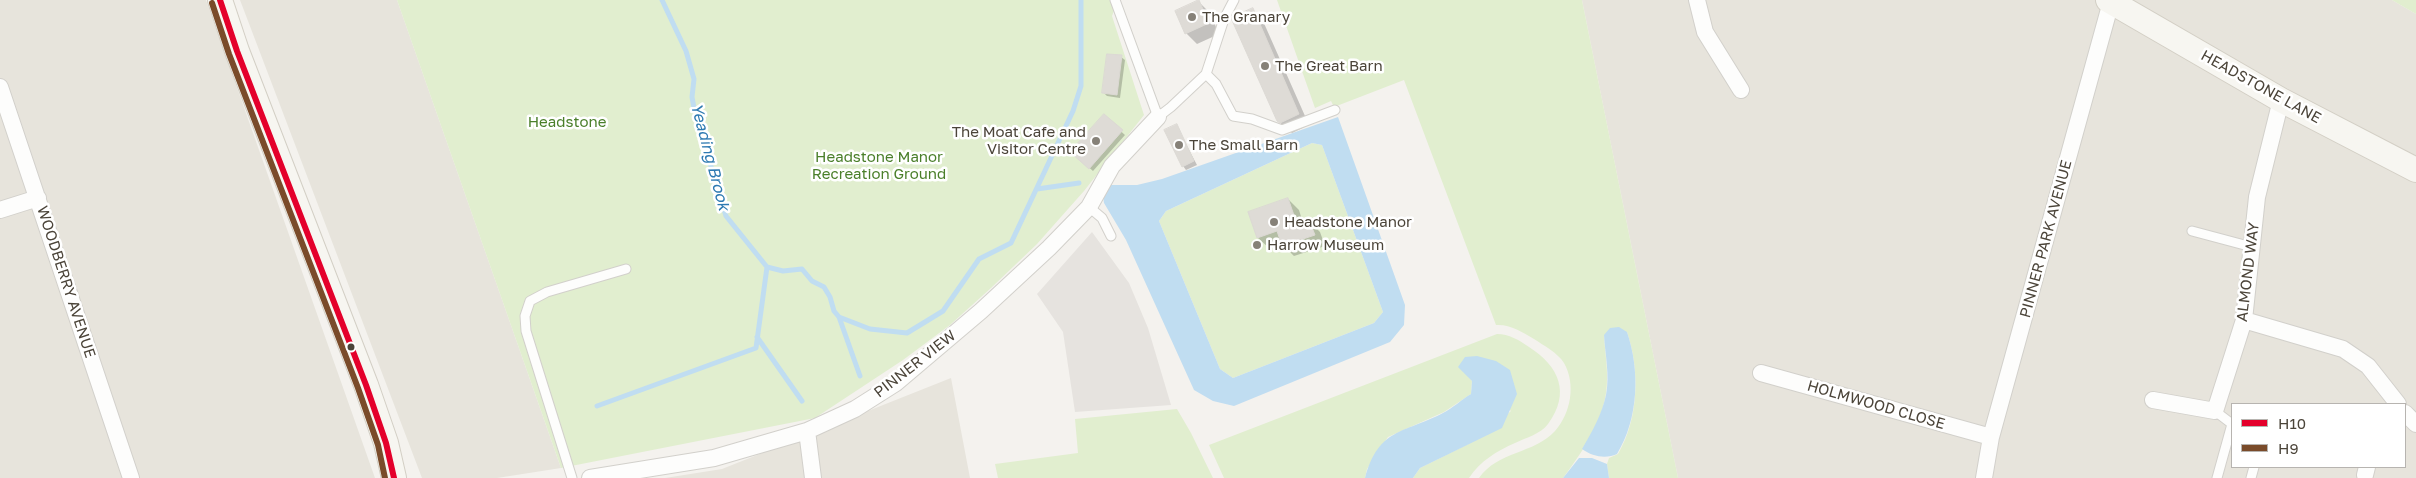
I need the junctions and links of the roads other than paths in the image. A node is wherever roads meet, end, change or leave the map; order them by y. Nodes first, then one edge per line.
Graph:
1 (220, 0) edge
2 (1115, 0) edge
3 (1234, 0) edge
4 (1697, 0) edge
5 (2110, 1) edge
6 (1206, 74) junction
7 (0, 87) edge
8 (1741, 90) dead end
9 (2281, 100) junction
10 (1335, 110) dead end
11 (1158, 117) junction
12 (2416, 170) edge
13 (38, 198) junction
14 (1089, 207) junction
15 (0, 210) edge
16 (2192, 231) dead end
17 (1111, 236) dead end
18 (2252, 247) junction
19 (626, 269) dead end
20 (2244, 320) junction
21 (1761, 373) dead end
22 (2153, 400) dead end
23 (2397, 403) edge
24 (2215, 411) junction
25 (2406, 414) edge
26 (2231, 423) edge
27 (2416, 424) edge
28 (2231, 428) edge
29 (807, 431) junction
30 (1991, 437) junction
31 (131, 478) edge
32 (394, 478) edge
33 (572, 478) edge
34 (590, 478) edge
35 (813, 478) edge
36 (1984, 478) edge
37 (2217, 478) edge

1 - 32 street
2 - 11 lane
3 - 6 lane
4 - 8 street
5 - 9 street, HEADSTONE LANE
5 - 30 street, PINNER PARK AVENUE
6 - 10 lane
6 - 11 lane
7 - 13 street, WOODBERRY AVENUE
9 - 12 street, HEADSTONE LANE
9 - 18 street, ALMOND WAY
11 - 14 street, PINNER VIEW
13 - 15 street
13 - 31 street, WOODBERRY AVENUE
14 - 17 lane
14 - 29 street, PINNER VIEW
16 - 18 lane
18 - 20 street, ALMOND WAY
19 - 33 lane
20 - 23 street
20 - 24 street, ALMOND WAY
21 - 30 street, HOLMWOOD CLOSE
22 - 24 street
24 - 26 lane
25 - 27 street
28 - 37 lane
29 - 34 street, PINNER VIEW
29 - 35 street
30 - 36 street, PINNER PARK AVENUE

